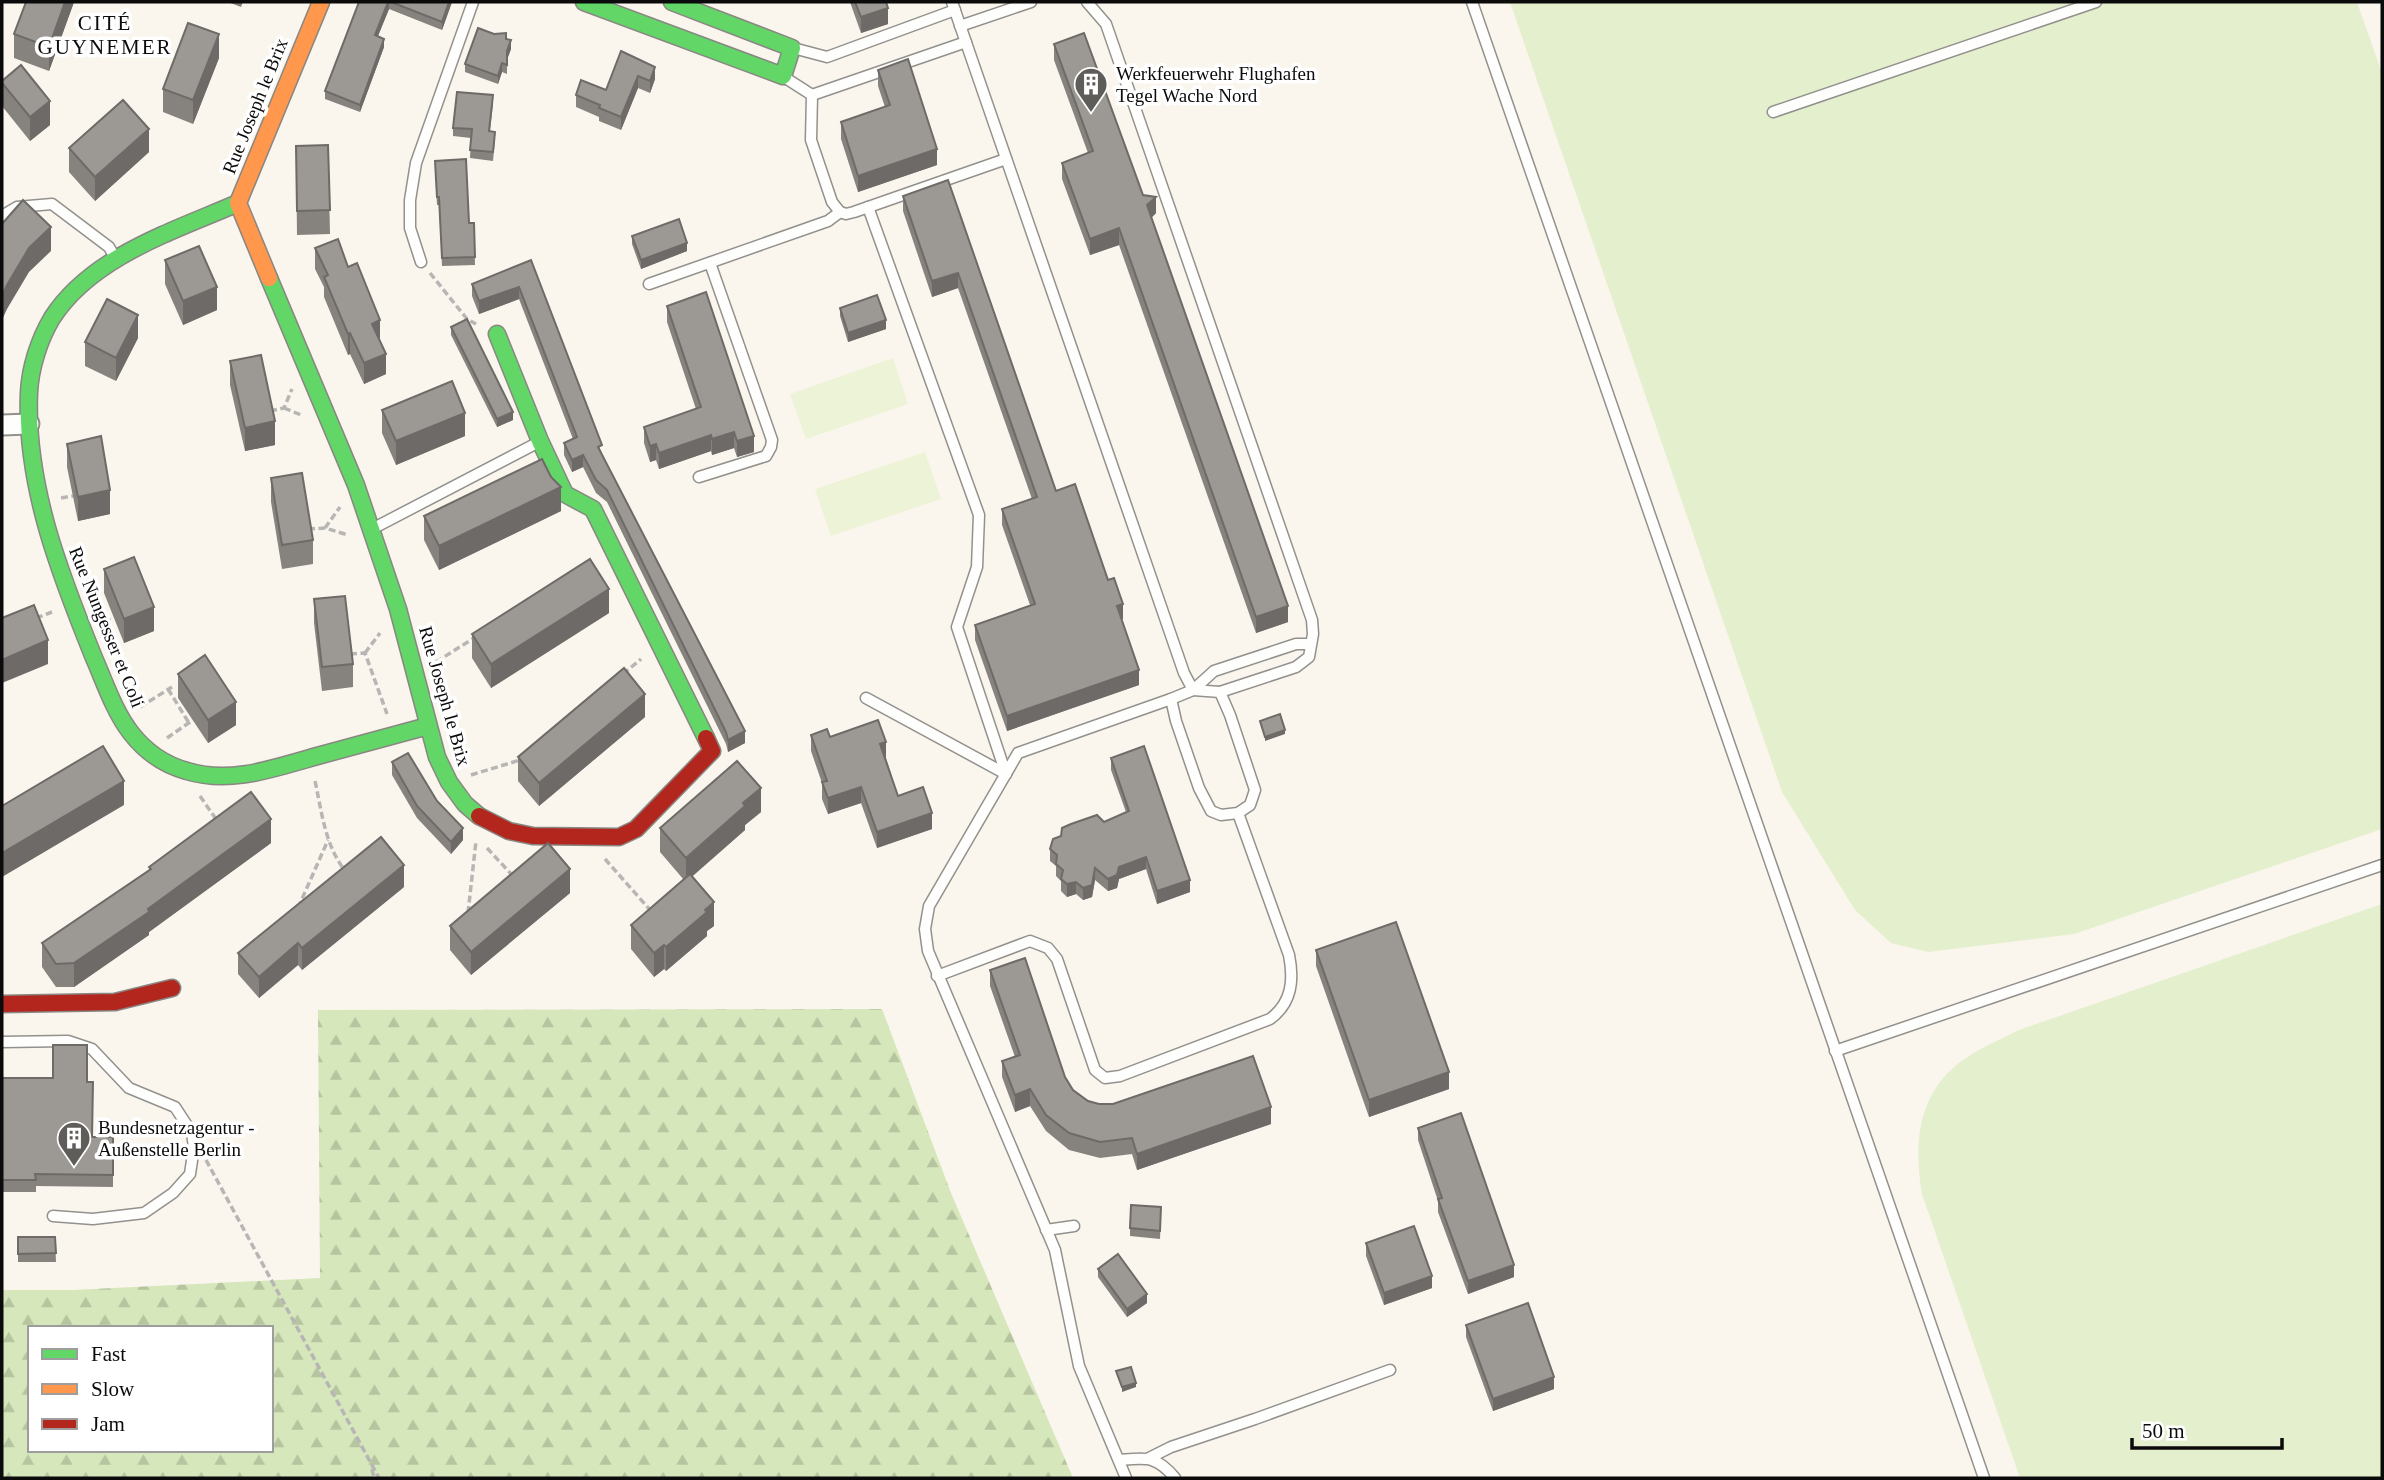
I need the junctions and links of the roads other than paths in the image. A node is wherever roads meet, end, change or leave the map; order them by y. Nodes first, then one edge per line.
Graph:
1 (321, 2) edge
2 (473, 2) edge
3 (584, 2) edge
4 (671, 2) edge
5 (1031, 2) edge
6 (1087, 2) edge
7 (1472, 2) edge
8 (2096, 2) edge
9 (953, 6) edge
10 (960, 26) junction
11 (966, 42) junction
12 (792, 48) junction
13 (783, 76) junction
14 (813, 95) junction
15 (1773, 112) dead end
16 (1006, 159) junction
17 (238, 203) junction
18 (868, 207) junction
19 (840, 212) junction
20 (2, 216) edge
21 (116, 259) junction
22 (421, 262) road end
23 (710, 263) junction
24 (649, 284) dead end
25 (497, 334) road end
26 (29, 424) junction
27 (2, 425) edge
28 (540, 441) junction
29 (699, 477) dead end
30 (374, 536) junction
31 (1310, 643) junction
32 (1194, 690) junction
33 (1220, 692) junction
34 (866, 698) dead end
35 (1171, 699) junction
36 (428, 726) junction
37 (1006, 774) junction
38 (1238, 813) junction
39 (2382, 865) edge
40 (937, 976) junction
41 (172, 988) dead end
42 (2, 1004) edge
43 (2, 1042) edge
44 (1835, 1051) junction
45 (53, 1216) dead end
46 (1074, 1226) dead end
47 (1046, 1230) junction
48 (1390, 1370) dead end
49 (1149, 1458) junction
50 (1119, 1460) junction
51 (1126, 1478) edge
52 (1175, 1478) edge
53 (1984, 1478) edge

1 - 17 street, Rue Joseph le Brix
2 - 22 lane
3 - 13 street
4 - 12 street
5 - 10 lane
6 - 31 lane
7 - 44 lane
8 - 15 lane
9 - 10 lane
9 - 12 lane
10 - 11 lane
11 - 14 lane
11 - 16 lane
12 - 13 street
13 - 14 lane
14 - 19 lane
16 - 18 lane
16 - 32 lane
17 - 21 street, Rue Nungesser et Coli
17 - 30 street, Rue Joseph le Brix
18 - 19 lane
18 - 37 lane
19 - 23 lane
20 - 21 lane
21 - 26 street, Rue Nungesser et Coli
23 - 24 lane
23 - 29 lane
25 - 28 street, Rue Joseph le Brix
26 - 27 street
26 - 36 street, Rue Nungesser et Coli
28 - 30 lane
28 - 36 street, Rue Joseph le Brix
30 - 36 street, Rue Joseph le Brix
31 - 32 lane
31 - 33 lane
32 - 33 lane
32 - 35 lane
33 - 38 lane
34 - 37 lane
35 - 37 lane
35 - 38 lane
37 - 40 lane
38 - 40 lane
39 - 44 lane
40 - 47 lane
41 - 42 street
43 - 45 lane
44 - 53 lane
46 - 47 lane
47 - 50 lane
48 - 49 lane
49 - 50 lane
49 - 52 lane
50 - 51 lane

